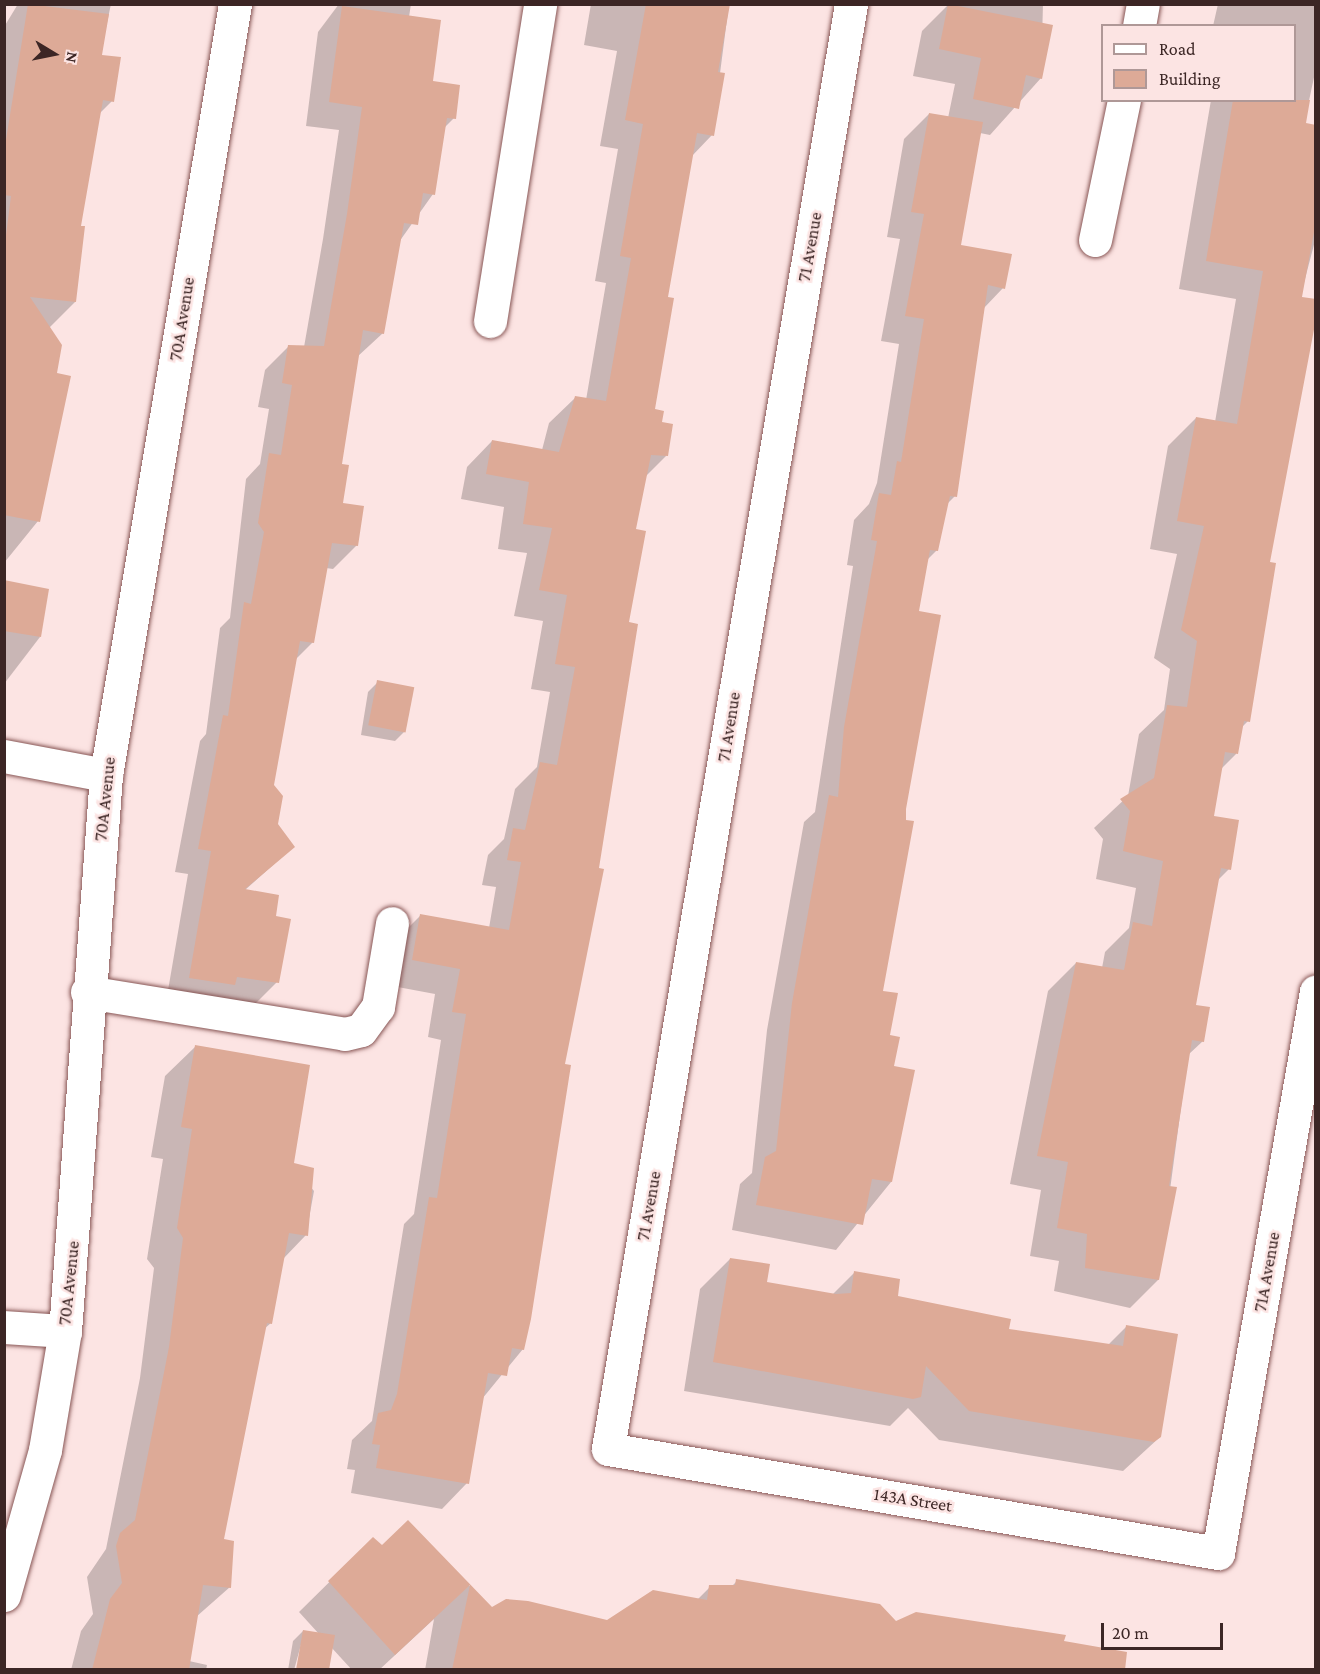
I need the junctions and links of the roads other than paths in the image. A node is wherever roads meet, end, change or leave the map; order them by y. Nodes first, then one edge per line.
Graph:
1 (235, 4) edge
2 (540, 4) edge
3 (850, 4) edge
4 (1143, 4) edge
5 (1139, 24) edge
6 (1124, 102) edge
7 (1095, 240) dead end
8 (490, 321) dead end
9 (4, 756) edge
10 (106, 775) junction
11 (392, 923) dead end
12 (1316, 991) edge
13 (87, 992) junction
14 (4, 1327) edge
15 (64, 1331) junction
16 (608, 1449) joint
17 (1218, 1553) joint
18 (4, 1595) edge

1 - 10 street, 70A Avenue
2 - 8 street
3 - 16 street, 71 Avenue
4 - 5 street
6 - 7 street
9 - 10 street
10 - 13 street, 70A Avenue
11 - 13 street
12 - 17 street, 71A Avenue
13 - 15 street, 70A Avenue
14 - 15 street
15 - 18 street, 70A Avenue
16 - 17 street, 143A Street

